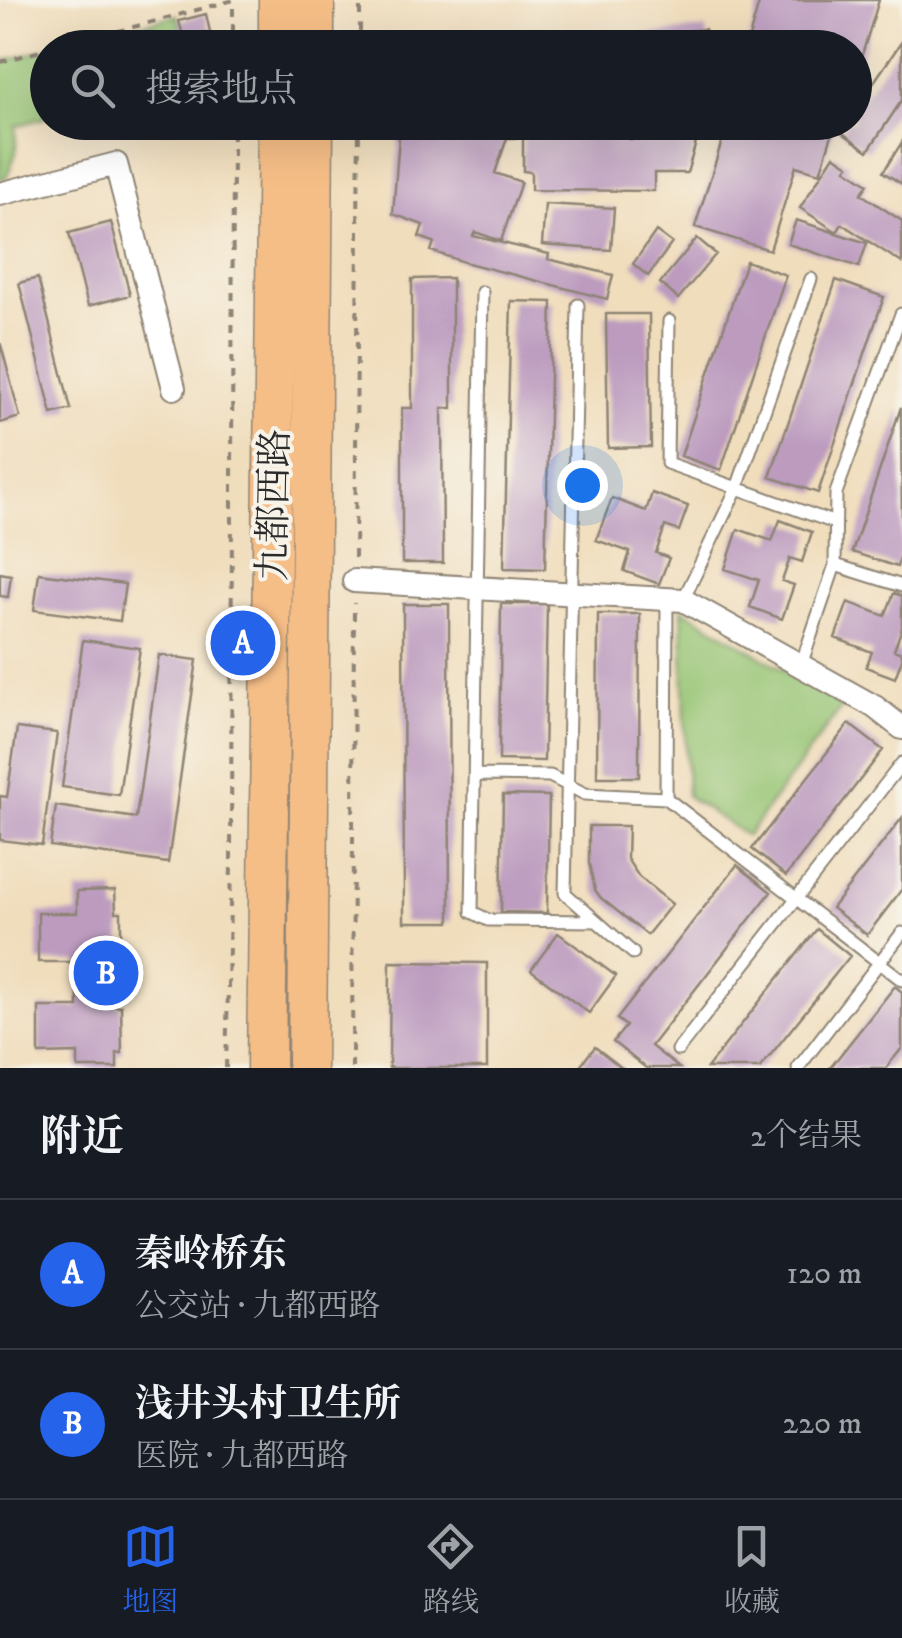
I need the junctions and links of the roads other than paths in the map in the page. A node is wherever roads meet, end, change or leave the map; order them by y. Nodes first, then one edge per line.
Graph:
1 (278, 0) edge
2 (315, 0) edge
3 (278, 30) edge
4 (315, 30) edge
5 (277, 140) edge
6 (314, 140) edge
7 (0, 194) edge
8 (811, 279) dead end
9 (482, 292) dead end
10 (578, 305) dead end
11 (901, 314) edge
12 (668, 321) dead end
13 (174, 388) dead end
14 (737, 488) junction
15 (835, 523) junction
16 (835, 565) junction
17 (354, 581) dead end
18 (902, 586) edge
19 (478, 588) junction
20 (572, 593) junction
21 (675, 599) junction
22 (800, 665) junction
23 (901, 726) edge
24 (902, 762) edge
25 (475, 775) junction
26 (567, 785) junction
27 (666, 798) junction
28 (797, 898) junction
29 (597, 921) junction
30 (902, 933) edge
31 (634, 953) dead end
32 (880, 962) junction
33 (902, 980) edge
34 (678, 1050) dead end
35 (266, 1068) edge
36 (307, 1068) edge
37 (798, 1068) edge

1 - 3 main road
2 - 4 main road
5 - 35 main road, 九都西路
6 - 36 main road, 九都西路
7 - 13 street
8 - 14 lane
9 - 19 lane
10 - 20 lane
11 - 15 lane
12 - 14 lane
14 - 15 lane
14 - 21 lane
15 - 16 lane
16 - 18 lane
16 - 22 lane
17 - 19 street
19 - 20 street
19 - 25 lane
20 - 21 street
20 - 26 lane
21 - 22 street
21 - 27 lane
22 - 23 street
24 - 28 lane
25 - 26 lane
25 - 29 lane
26 - 27 lane
26 - 29 lane
27 - 28 lane
28 - 32 lane
28 - 34 lane
29 - 31 lane
30 - 32 lane
32 - 33 lane
32 - 37 lane

